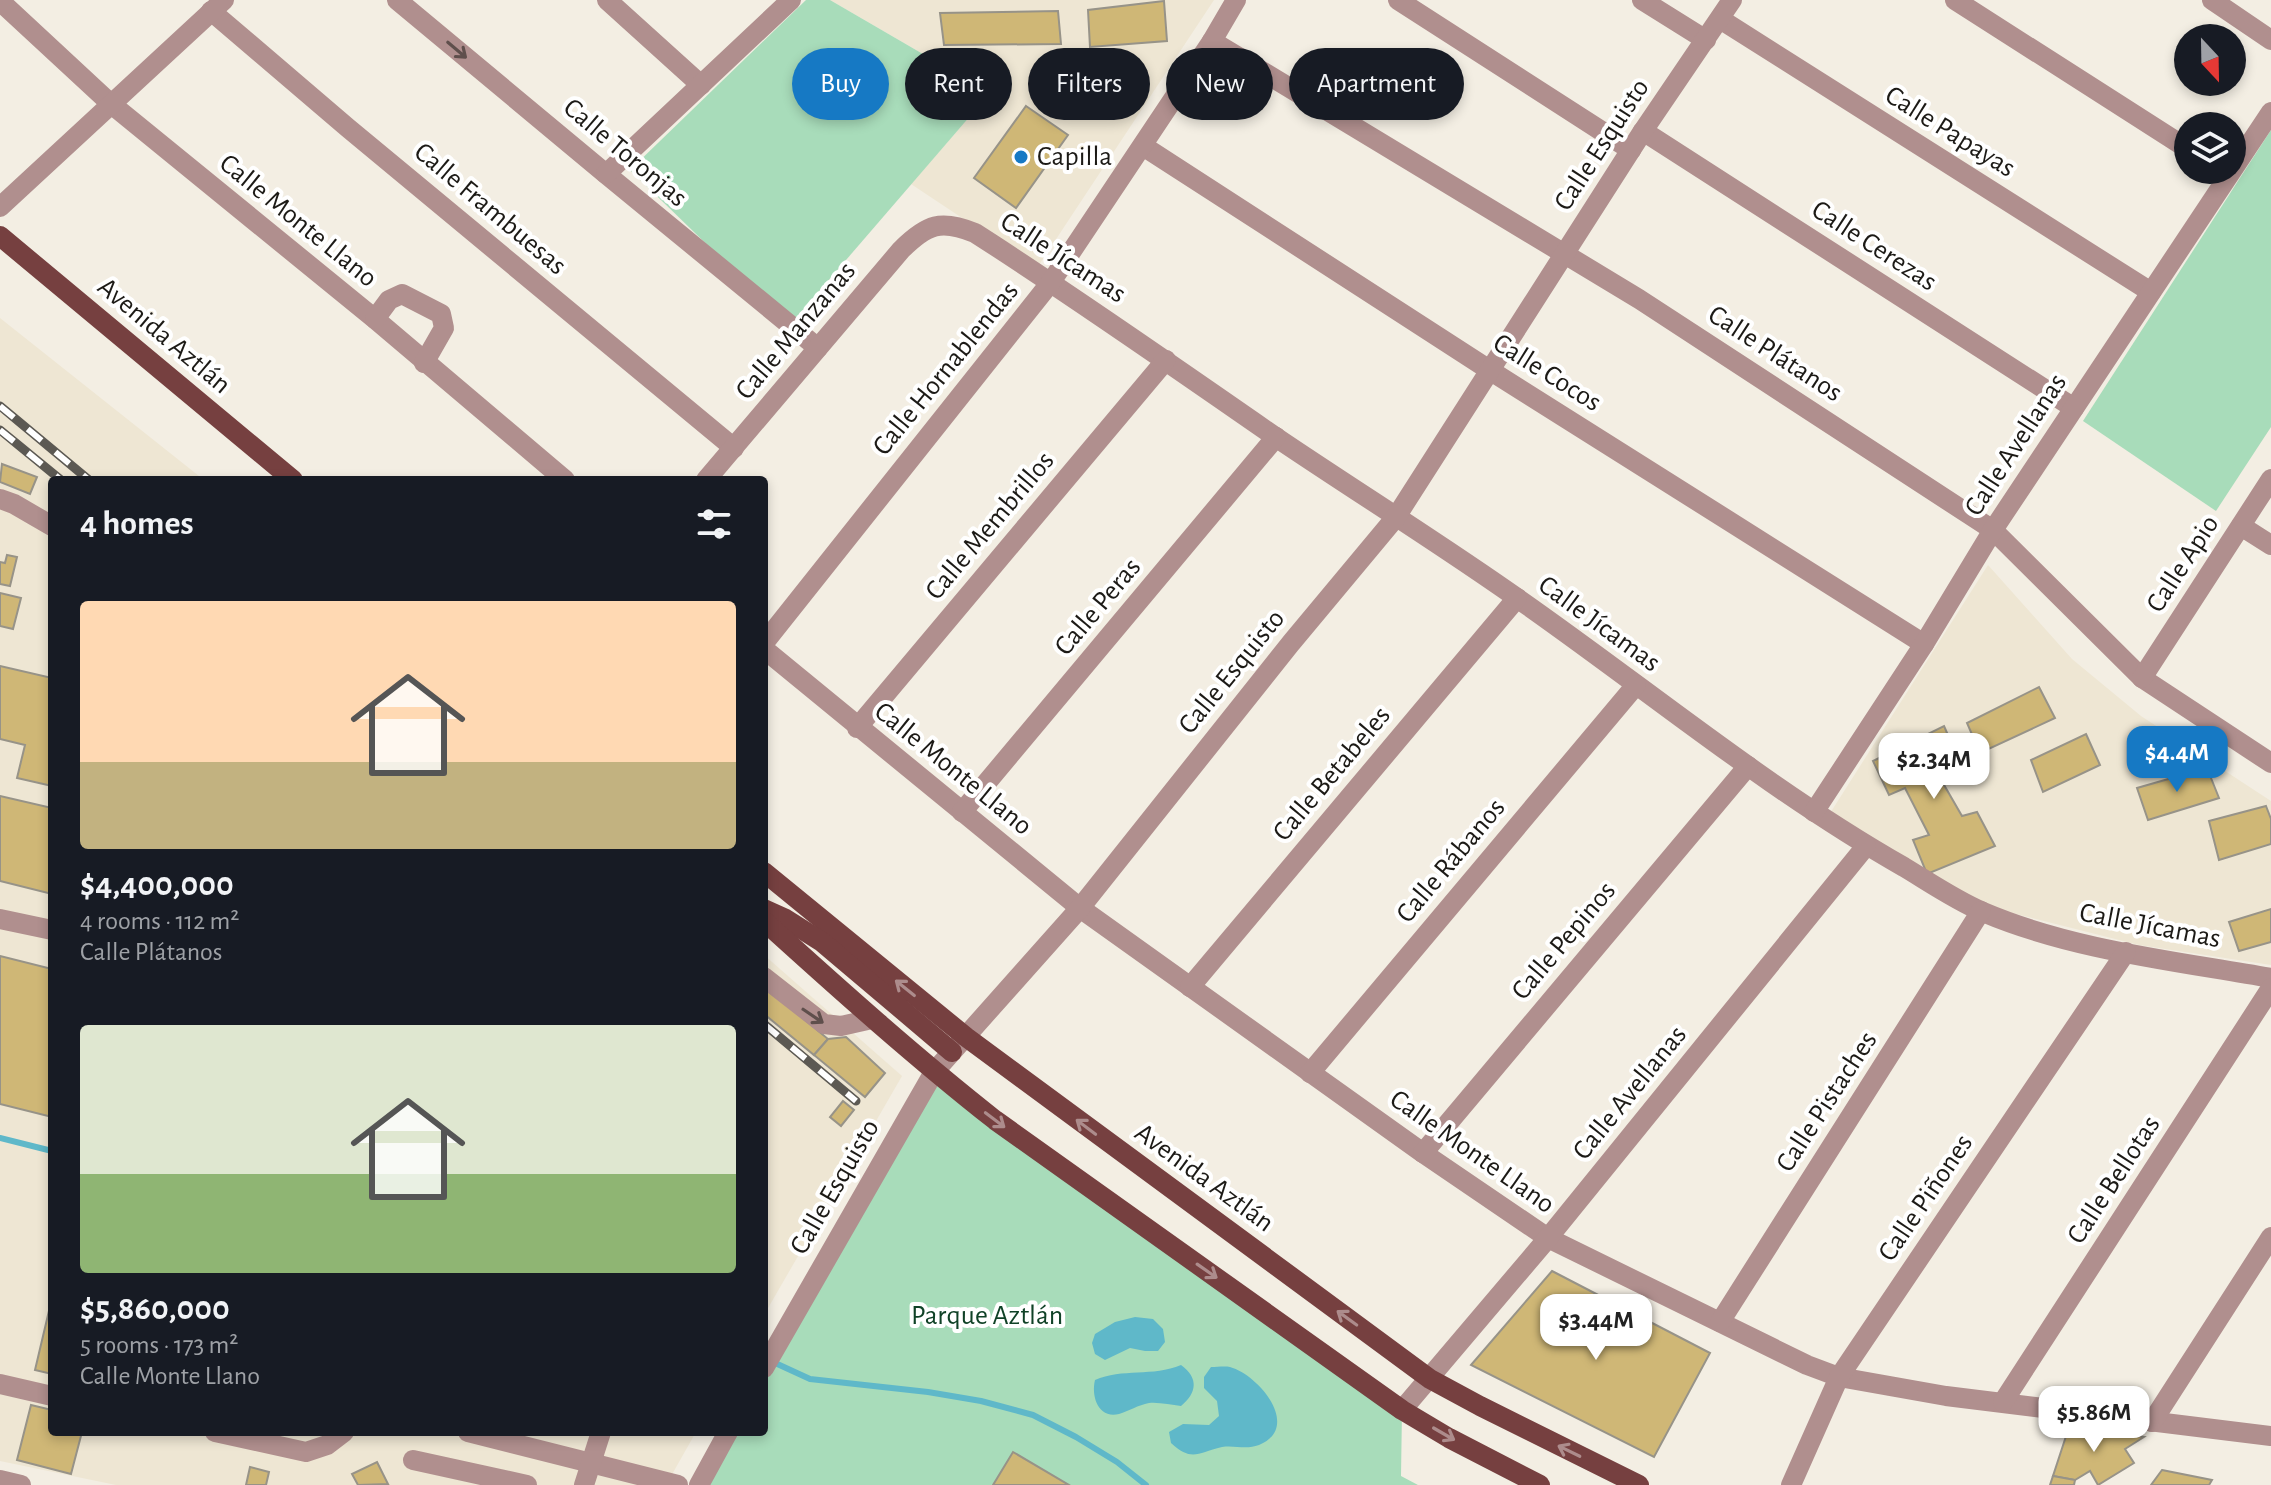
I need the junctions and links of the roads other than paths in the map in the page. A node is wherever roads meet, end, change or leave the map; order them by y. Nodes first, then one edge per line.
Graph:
1 (397, 0) edge
2 (607, 0) edge
3 (791, 0) edge
4 (1236, 0) edge
5 (1398, 0) edge
6 (1642, 0) edge
7 (1732, 0) edge
8 (1955, 0) edge
9 (2212, 0) edge
10 (9, 3) edge
11 (218, 6) edge
12 (1720, 19) junction
13 (1706, 40) junction
14 (2271, 40) edge
15 (1212, 41) junction
16 (701, 85) junction
17 (110, 103) junction
18 (2271, 112) edge
19 (1643, 131) junction
20 (2174, 140) edge
21 (2246, 144) edge
22 (1143, 146) junction
23 (1631, 150) junction
24 (606, 174) junction
25 (2217, 184) edge
26 (0, 207) edge
27 (935, 227) joint
28 (0, 236) edge
29 (1564, 255) junction
30 (1051, 282) junction
31 (2151, 292) junction
32 (375, 319) junction
33 (818, 348) junction
34 (1166, 360) junction
35 (424, 363) junction
36 (1491, 371) junction
37 (2074, 408) junction
38 (1276, 437) junction
39 (734, 448) junction
40 (288, 476) edge
41 (560, 476) edge
42 (710, 476) edge
43 (2271, 479) edge
44 (0, 499) edge
45 (1396, 517) junction
46 (48, 524) edge
47 (2241, 526) junction
48 (1993, 530) junction
49 (2271, 545) edge
50 (1517, 598) junction
51 (768, 638) edge
52 (1924, 644) junction
53 (768, 652) edge
54 (2142, 678) junction
55 (1636, 685) junction
56 (857, 728) junction
57 (2271, 763) edge
58 (1748, 766) junction
59 (962, 812) junction
60 (1814, 812) junction
61 (1866, 846) junction
62 (768, 876) edge
63 (1080, 908) junction
64 (768, 911) edge
65 (1981, 911) junction
66 (0, 919) edge
67 (768, 925) edge
68 (48, 929) edge
69 (2126, 952) junction
70 (2271, 978) edge
71 (768, 980) edge
72 (1190, 987) junction
73 (2271, 988) edge
74 (872, 1019) junction
75 (959, 1044) junction
76 (934, 1072) junction
77 (1310, 1073) junction
78 (1423, 1153) junction
79 (2271, 1237) edge
80 (1548, 1238) junction
81 (1720, 1322) junction
82 (768, 1361) edge
83 (0, 1372) edge
84 (1839, 1377) junction
85 (1430, 1379) junction
86 (10, 1386) edge
87 (48, 1395) edge
88 (2003, 1402) junction
89 (1402, 1410) junction
90 (2152, 1422) junction
91 (233, 1436) edge
92 (339, 1436) edge
93 (485, 1436) edge
94 (600, 1436) edge
95 (726, 1436) edge
96 (2271, 1436) edge
97 (413, 1460) dead end
98 (592, 1462) junction
99 (0, 1480) edge
100 (21, 1485) edge
101 (527, 1485) edge
102 (584, 1485) edge
103 (678, 1485) edge
104 (699, 1485) edge
105 (1540, 1485) edge
106 (1639, 1485) edge
107 (1791, 1485) edge

1 -> 24 street, Calle Toronjas
2 - 16 street
3 - 16 street
4 - 15 street, Calle Hornablendas
5 - 23 street
6 - 13 street
7 - 12 street, Calle Esquisto
8 - 20 street
9 - 14 street
10 - 17 street, Calle Monte Llano
11 - 17 street
11 - 39 street, Calle Frambuesas
12 - 13 street, Calle Esquisto
12 - 31 street, Calle Papayas
13 - 19 street, Calle Esquisto
15 - 22 street, Calle Hornablendas
15 - 29 street, Calle Plátanos
16 - 24 street
17 - 26 street
17 - 32 street, Calle Monte Llano
18 - 21 street, Calle Avellanas
19 - 23 street, Calle Esquisto
19 - 37 street, Calle Cerezas
22 - 30 street, Calle Hornablendas
22 - 36 street, Calle Cocos
23 - 29 street, Calle Esquisto
24 - 33 street, Calle Toronjas
25 - 31 street, Calle Avellanas
27 - 30 street, Calle Jícamas
27 - 33 street, Calle Manzanas
28 - 40 main road, Avenida Aztlán
29 - 36 street, Calle Esquisto
29 - 48 street, Calle Plátanos
30 - 34 street, Calle Jícamas
30 - 51 street, Calle Hornablendas
31 - 37 street, Calle Avellanas
32 - 35 street, Calle Monte Llano
32 - 35 street
33 - 39 street, Calle Manzanas
34 - 38 street, Calle Jícamas
34 - 56 street, Calle Membrillos
35 - 41 street, Calle Monte Llano
36 - 45 street, Calle Esquisto
36 - 52 street, Calle Cocos
37 - 48 street, Calle Avellanas
38 - 45 street, Calle Jícamas
38 - 59 street, Calle Peras
39 - 42 street, Calle Manzanas
43 - 47 street, Calle Apio
44 - 46 street
45 - 50 street, Calle Jícamas
45 - 63 street, Calle Esquisto
47 - 49 street
47 - 54 street, Calle Apio
48 - 52 street, Calle Avellanas
48 - 54 street, Calle Plátanos
50 - 55 street, Calle Jícamas
50 - 72 street, Calle Betabeles
52 - 60 street, Calle Avellanas
53 - 56 street, Calle Monte Llano
54 - 57 street, Calle Plátanos
55 - 58 street, Calle Jícamas
55 - 77 street, Calle Rábanos
56 - 59 street, Calle Monte Llano
58 - 60 street, Calle Jícamas
58 - 78 street, Calle Pepinos
59 - 63 street, Calle Monte Llano
60 - 61 street, Calle Jícamas
61 - 65 street, Calle Jícamas
61 - 80 street, Calle Avellanas
75 -> 62 main road, Avenida Aztlán
63 - 72 street, Calle Monte Llano
63 - 75 street, Calle Esquisto
64 - 75 main road
65 - 69 street, Calle Jícamas
65 - 81 street, Calle Pistaches
66 - 68 street
67 - 74 main road
69 - 70 street, Calle Jícamas
69 - 84 street, Calle Piñones
71 -> 74 street
72 - 77 street, Calle Monte Llano
73 - 88 street, Calle Bellotas
74 - 76 main road
75 - 76 street, Calle Esquisto
85 -> 75 main road, Avenida Aztlán
76 - 82 street, Calle Esquisto
76 -> 89 main road
77 - 78 street, Calle Monte Llano
78 - 80 street, Calle Monte Llano
79 - 90 street
80 - 81 street, Calle Monte Llano
80 - 85 street, Calle Avellanas
81 - 84 street, Calle Monte Llano
83 - 86 street
84 - 88 street, Calle Monte Llano
84 - 107 street, Calle Piñones
85 - 89 street, Calle Avellanas
106 -> 85 main road, Avenida Aztlán
86 - 87 street
88 - 90 street, Calle Monte Llano
89 -> 105 main road
90 - 96 street, Calle Monte Llano
91 - 92 street
93 - 98 street
94 - 98 street
95 - 104 street
97 - 101 street
98 - 102 street
98 - 103 street
99 - 100 street

